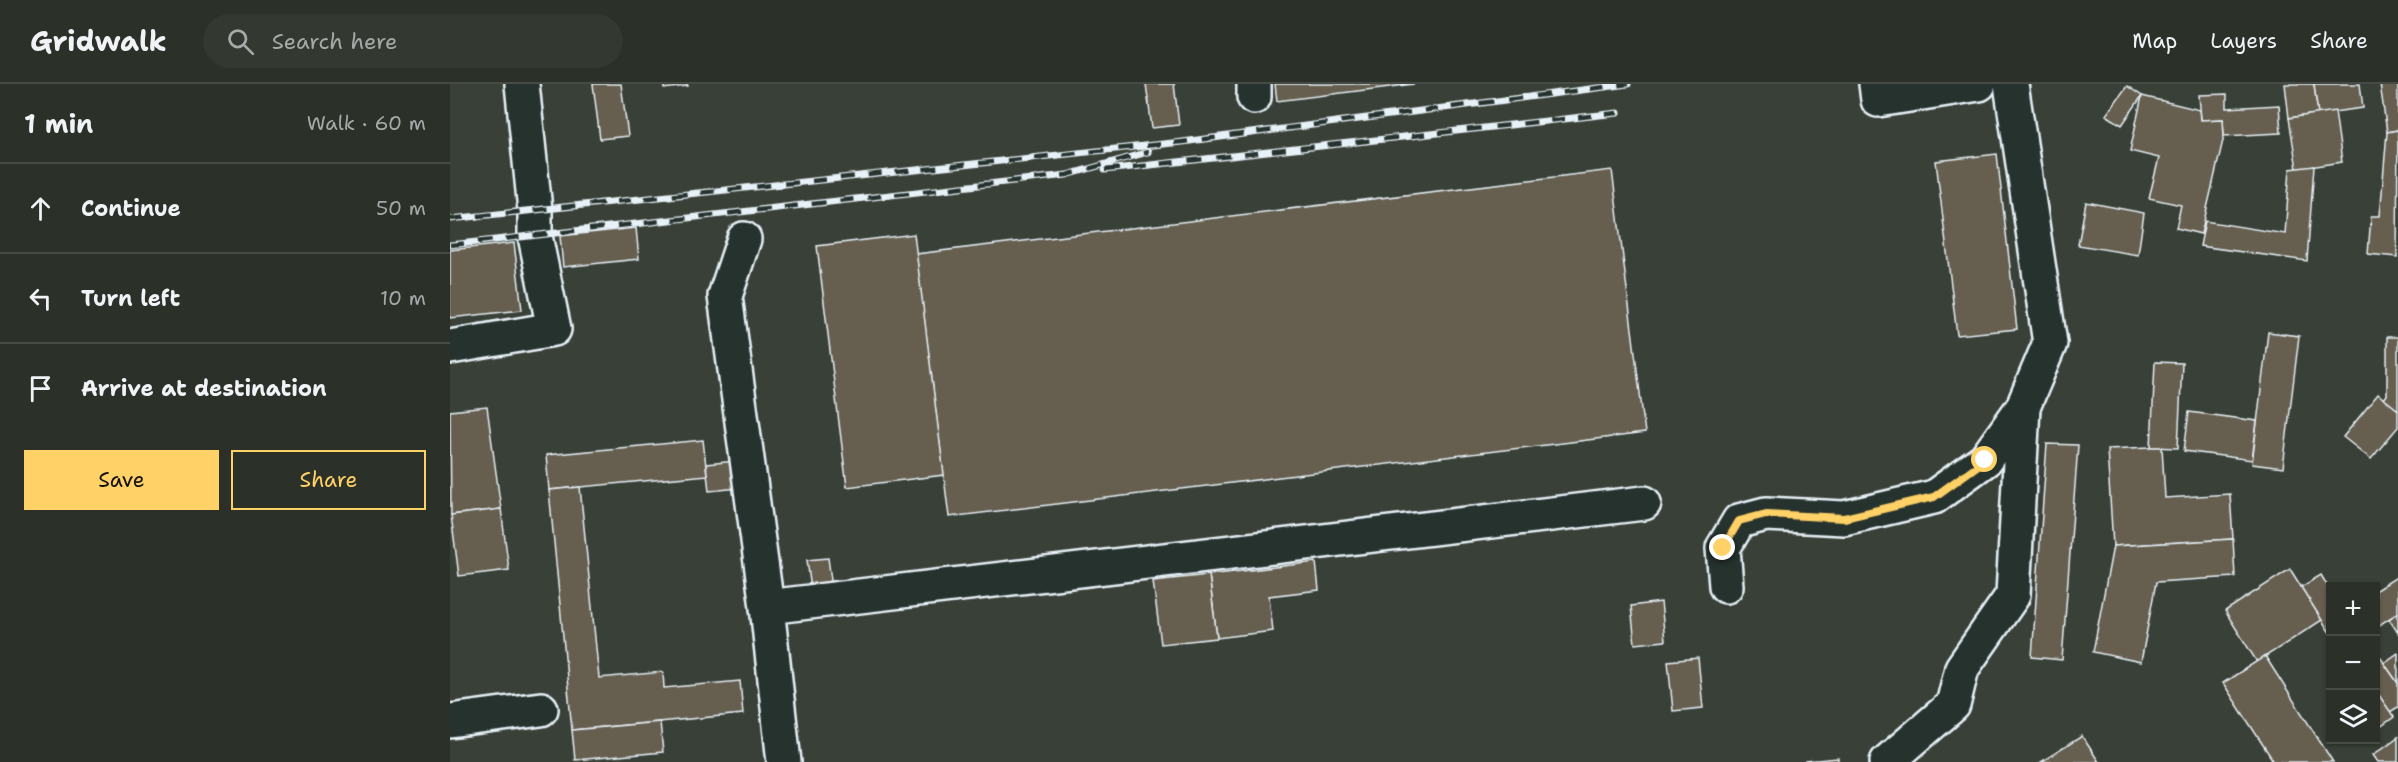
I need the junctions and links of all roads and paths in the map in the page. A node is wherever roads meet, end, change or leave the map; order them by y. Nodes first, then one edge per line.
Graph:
1 (522, 84) edge
2 (1876, 84) edge
3 (1979, 84) edge
4 (2012, 84) edge
5 (744, 239) dead end
6 (450, 347) edge
7 (2023, 407) junction
8 (1644, 503) dead end
9 (1726, 586) dead end
10 (767, 608) junction
11 (541, 709) dead end
12 (450, 721) edge
13 (784, 762) edge
14 (1887, 762) edge

1 - 6 lane
2 - 3 lane
4 - 7 lane
5 - 10 lane
7 - 9 lane
7 - 14 lane
8 - 10 lane
10 - 13 lane
11 - 12 lane

